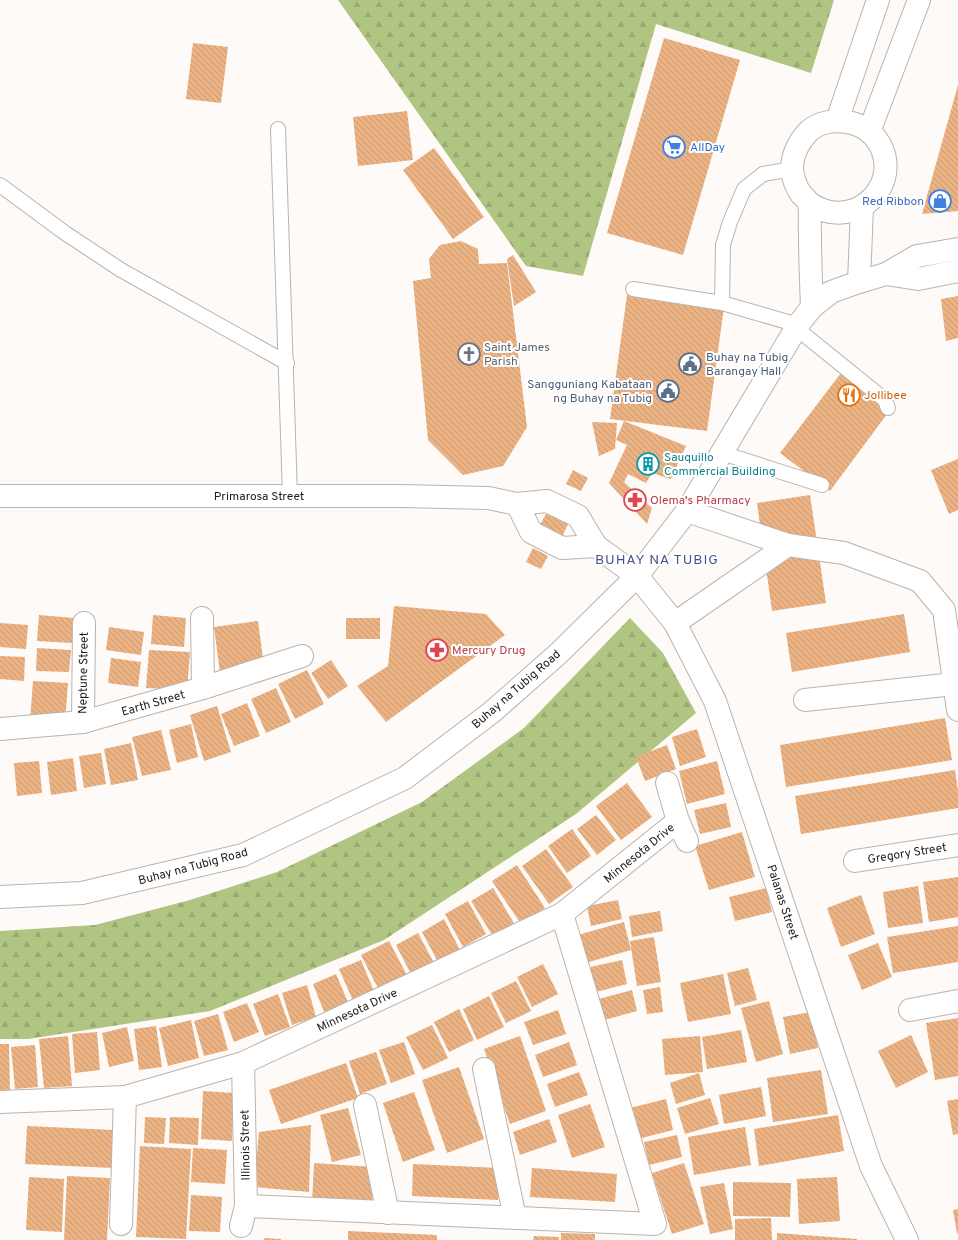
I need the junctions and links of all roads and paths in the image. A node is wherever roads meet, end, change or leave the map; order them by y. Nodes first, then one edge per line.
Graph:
1 (878, 0) edge
2 (919, 0) edge
3 (837, 121) junction
4 (278, 129) dead end
5 (869, 132) junction
6 (792, 169) junction
7 (0, 184) edge
8 (809, 203) junction
9 (862, 207) junction
10 (958, 249) edge
11 (958, 272) edge
12 (886, 274) junction
13 (859, 282) junction
14 (633, 289) dead end
15 (722, 303) junction
16 (812, 307) junction
17 (797, 326) junction
18 (287, 363) junction
19 (888, 408) dead end
20 (722, 453) junction
21 (822, 485) dead end
22 (0, 496) edge
23 (290, 496) junction
24 (517, 504) junction
25 (687, 511) junction
26 (788, 545) junction
27 (596, 546) junction
28 (637, 576) junction
29 (951, 609) edge
30 (202, 618) dead end
31 (84, 623) dead end
32 (675, 623) junction
33 (302, 656) dead end
34 (954, 684) junction
35 (203, 688) junction
36 (805, 700) dead end
37 (958, 710) edge
38 (83, 722) junction
39 (0, 729) edge
40 (667, 783) dead end
41 (678, 821) junction
42 (687, 841) dead end
43 (958, 845) edge
44 (855, 861) dead end
45 (0, 897) edge
46 (562, 914) junction
47 (958, 1001) edge
48 (910, 1010) dead end
49 (243, 1063) junction
50 (484, 1070) dead end
51 (125, 1097) junction
52 (0, 1102) edge
53 (365, 1105) dead end
54 (388, 1213) junction
55 (515, 1218) junction
56 (121, 1224) dead end
57 (907, 1240) edge

1 - 3 street
2 - 5 street
3 - 5 street
3 - 6 street
4 - 18 lane
5 - 9 street
6 - 8 street
6 - 15 lane
7 - 18 lane
8 - 9 street
8 - 16 street
9 - 13 street
10 - 12 street, Buhay na Tubig Road
11 - 12 street, Buhay na Tubig Road
12 - 13 street, Buhay na Tubig Road
13 - 16 street, Buhay na Tubig Road
14 - 15 lane
15 - 17 lane
16 - 17 street, Buhay na Tubig Road
17 - 19 lane
17 - 20 street, Buhay na Tubig Road
18 - 23 lane
20 - 21 lane
20 - 25 street, Buhay na Tubig Road
22 - 23 street, Primarosa Street
23 - 24 street, Primarosa Street
24 - 27 street, Primarosa Street
24 - 27 street
25 - 26 street
25 - 28 street, Buhay na Tubig Road
26 - 29 street
26 - 32 street
27 - 28 street, Primarosa Street
28 - 32 street, Palanas Street
28 - 45 street, Buhay na Tubig Road
29 - 34 street
30 - 35 street
31 - 38 street, Neptune Street
32 - 57 street, Palanas Street
33 - 35 street, Earth Street
34 - 36 street
34 - 37 street
35 - 38 street, Earth Street
38 - 39 street, Earth Street
40 - 41 street, Minnesota Drive
41 - 42 street, Minnesota Drive
41 - 46 street, Minnesota Drive
43 - 44 street, Gregory Street
46 - 49 street, Minnesota Drive
46 - 55 street
47 - 48 street
49 - 51 street, Minnesota Drive
49 - 54 street, Illinois Street
50 - 55 street
51 - 52 street, Minnesota Drive
51 - 56 street
53 - 54 street
54 - 55 street

